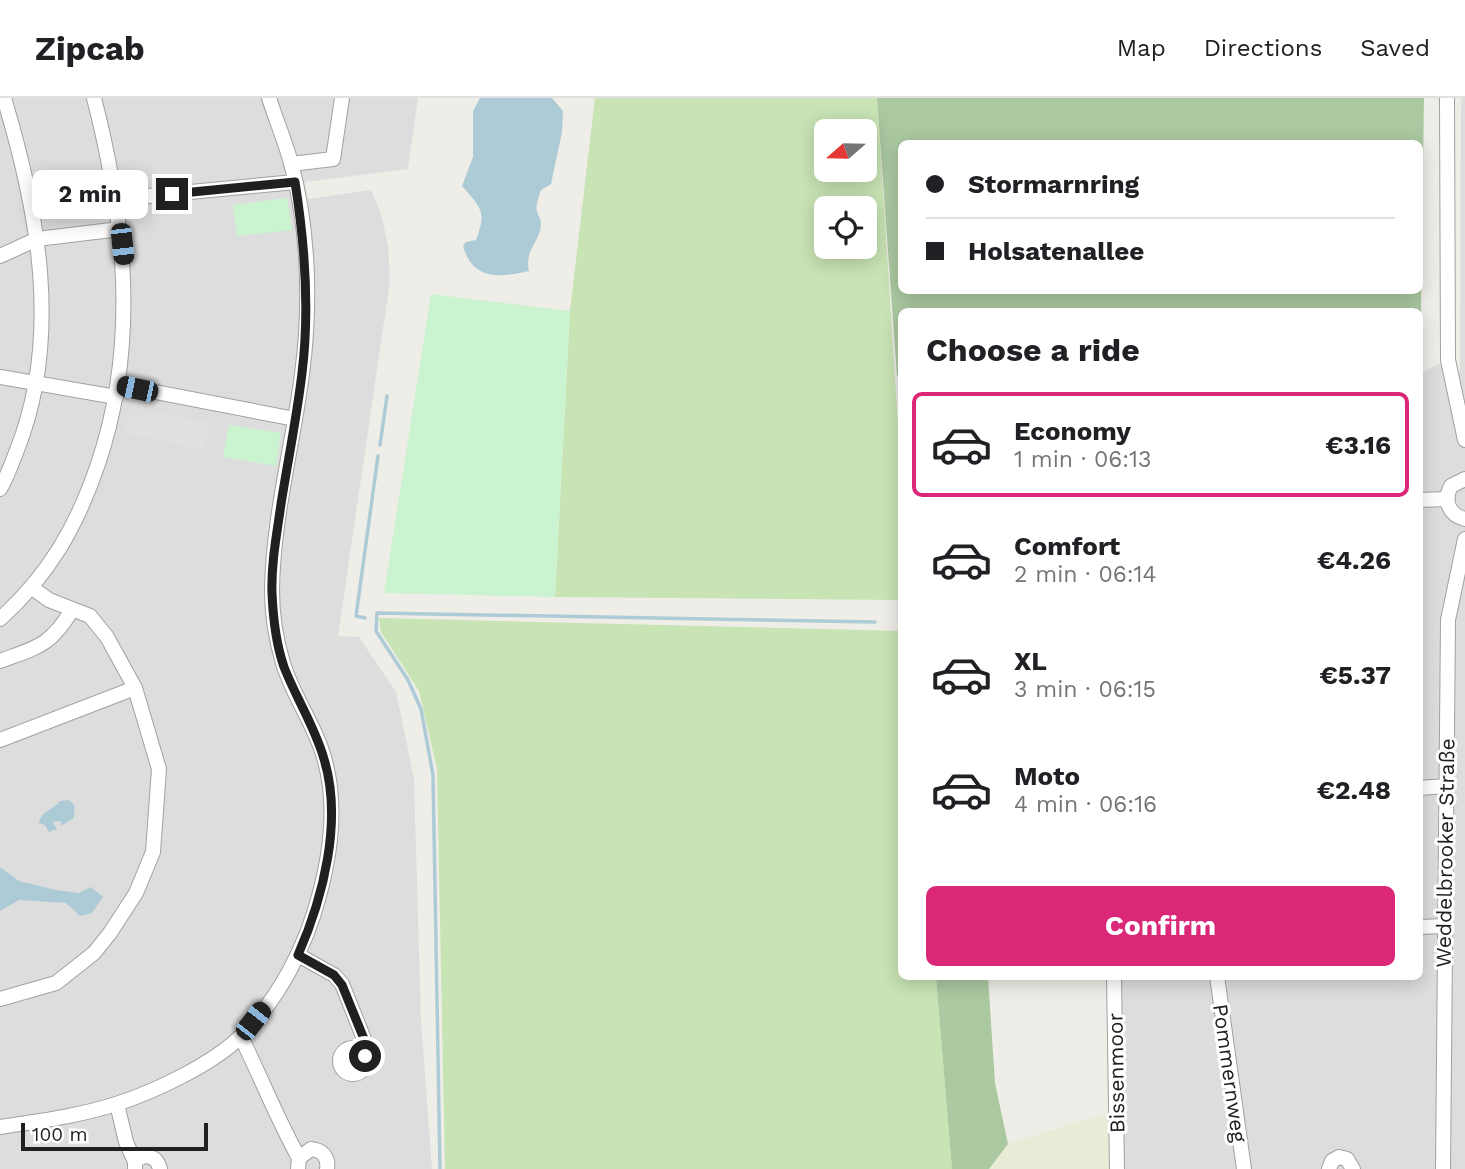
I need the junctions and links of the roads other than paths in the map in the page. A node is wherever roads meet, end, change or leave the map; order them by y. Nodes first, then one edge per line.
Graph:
1 (4, 98) edge
2 (94, 98) edge
3 (269, 98) edge
4 (342, 98) edge
5 (1447, 98) edge
6 (291, 164) junction
7 (295, 182) junction
8 (116, 200) junction
9 (120, 229) junction
10 (37, 239) junction
11 (0, 256) edge
12 (0, 377) edge
13 (36, 383) junction
14 (117, 391) junction
15 (295, 419) junction
16 (1465, 440) edge
17 (1465, 479) edge
18 (0, 489) edge
19 (1447, 499) junction
20 (1423, 500) edge
21 (1465, 519) edge
22 (1465, 539) edge
23 (31, 587) junction
24 (19, 602) junction
25 (72, 610) junction
26 (0, 612) edge
27 (0, 619) edge
28 (0, 661) edge
29 (135, 688) junction
30 (0, 740) edge
31 (1446, 786) junction
32 (1423, 788) edge
33 (1445, 926) junction
34 (1423, 927) edge
35 (298, 955) junction
36 (1114, 980) edge
37 (1218, 980) edge
38 (0, 999) edge
39 (241, 1037) junction
40 (363, 1053) dead end
41 (117, 1104) junction
42 (0, 1127) edge
43 (299, 1163) edge
44 (135, 1166) edge
45 (160, 1169) edge
46 (327, 1169) edge
47 (1117, 1169) edge
48 (1244, 1169) edge
49 (1329, 1169) edge
50 (1353, 1169) edge
51 (1443, 1169) edge

1 - 10 street
2 - 8 street
3 - 6 street
4 - 6 street
5 - 16 street
6 - 7 street
7 - 8 street
7 - 15 street
8 - 9 street
9 - 10 street
9 - 14 street
10 - 11 street
10 - 13 street
12 - 13 street
13 - 14 street
13 - 18 street
14 - 15 street
14 - 23 street
15 - 35 street
17 - 19 street
19 - 20 street
19 - 21 street
22 - 31 street, Weddelbrooker Straße
23 - 24 street
23 - 25 street
24 - 26 street
24 - 27 street
25 - 28 street
25 - 29 street
29 - 30 street
29 - 38 street
31 - 32 street
31 - 33 street, Weddelbrooker Straße
33 - 34 street
33 - 51 street, Weddelbrooker Straße
35 - 39 street
35 - 40 street
36 - 47 street, Bissenmoor
37 - 48 street, Pommernweg
39 - 41 street
39 - 43 street
41 - 42 street
41 - 44 street
43 - 46 street
44 - 45 street
49 - 50 street

